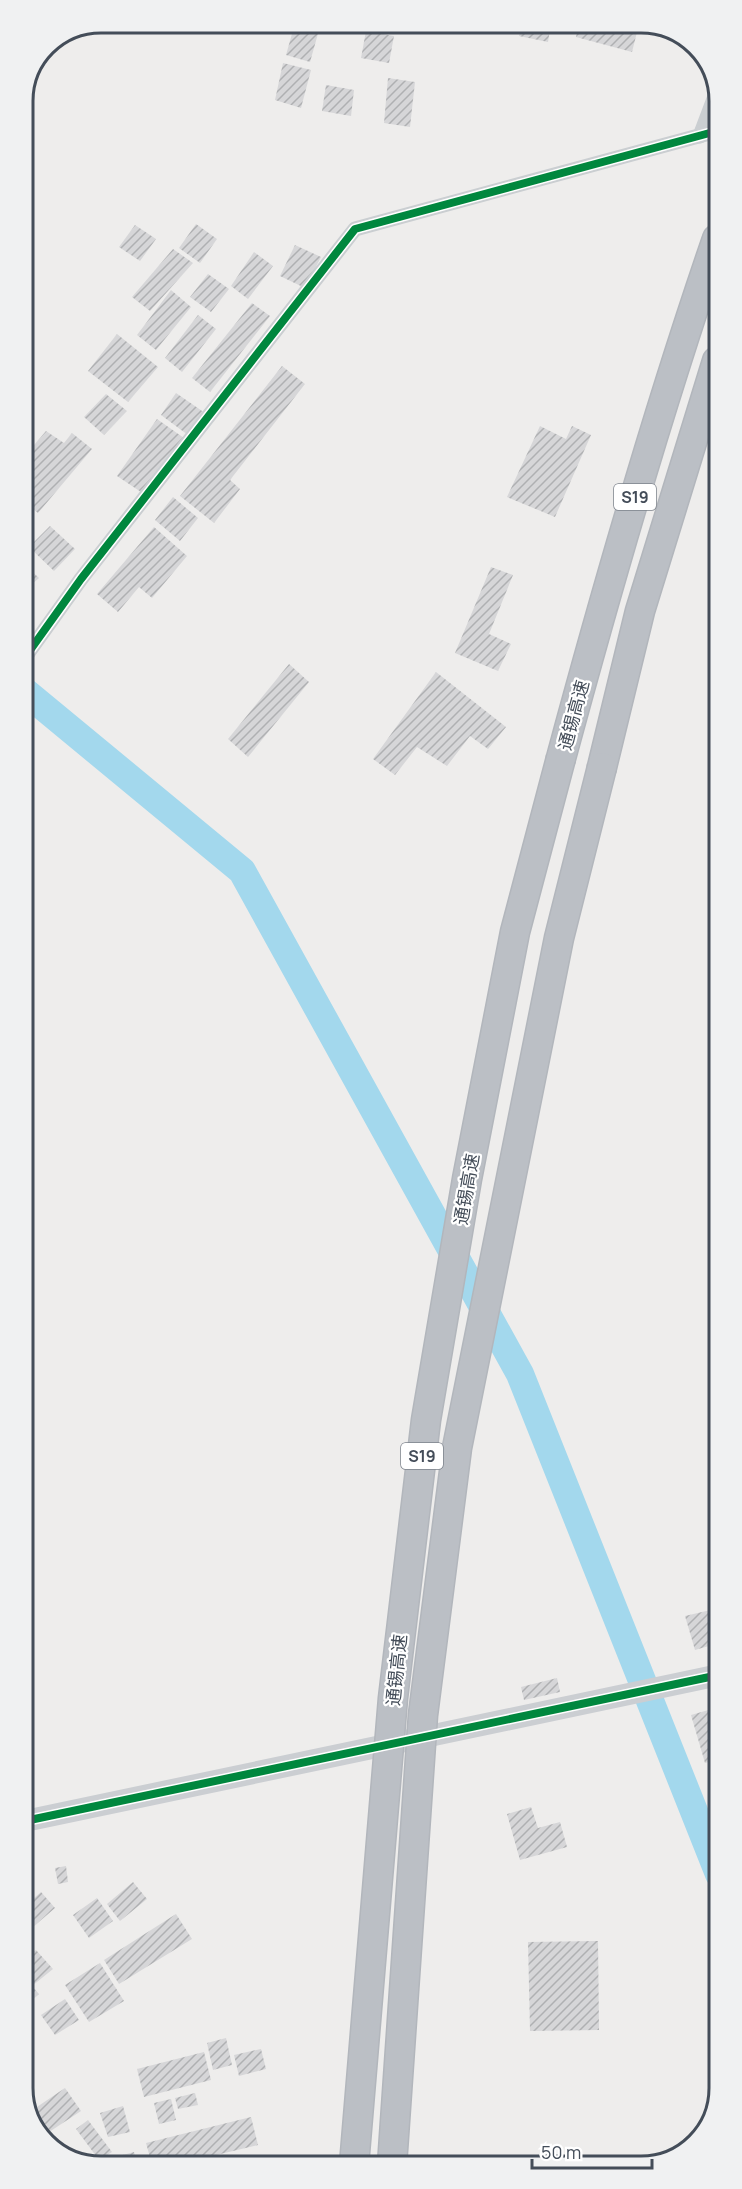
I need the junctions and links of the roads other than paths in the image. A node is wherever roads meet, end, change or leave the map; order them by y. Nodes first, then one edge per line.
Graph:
1 (709, 113) edge
2 (709, 133) edge
3 (700, 136) junction
4 (709, 262) edge
5 (709, 387) edge
6 (33, 647) edge
7 (709, 1677) edge
8 (33, 1819) edge
9 (355, 2156) edge
10 (393, 2156) edge

1 - 3 street
2 - 3 street
3 - 6 street
4 - 9 highway, 通锡高速 / S19, bridge
5 - 10 highway, 通锡高速 / S19, bridge
7 - 8 street

